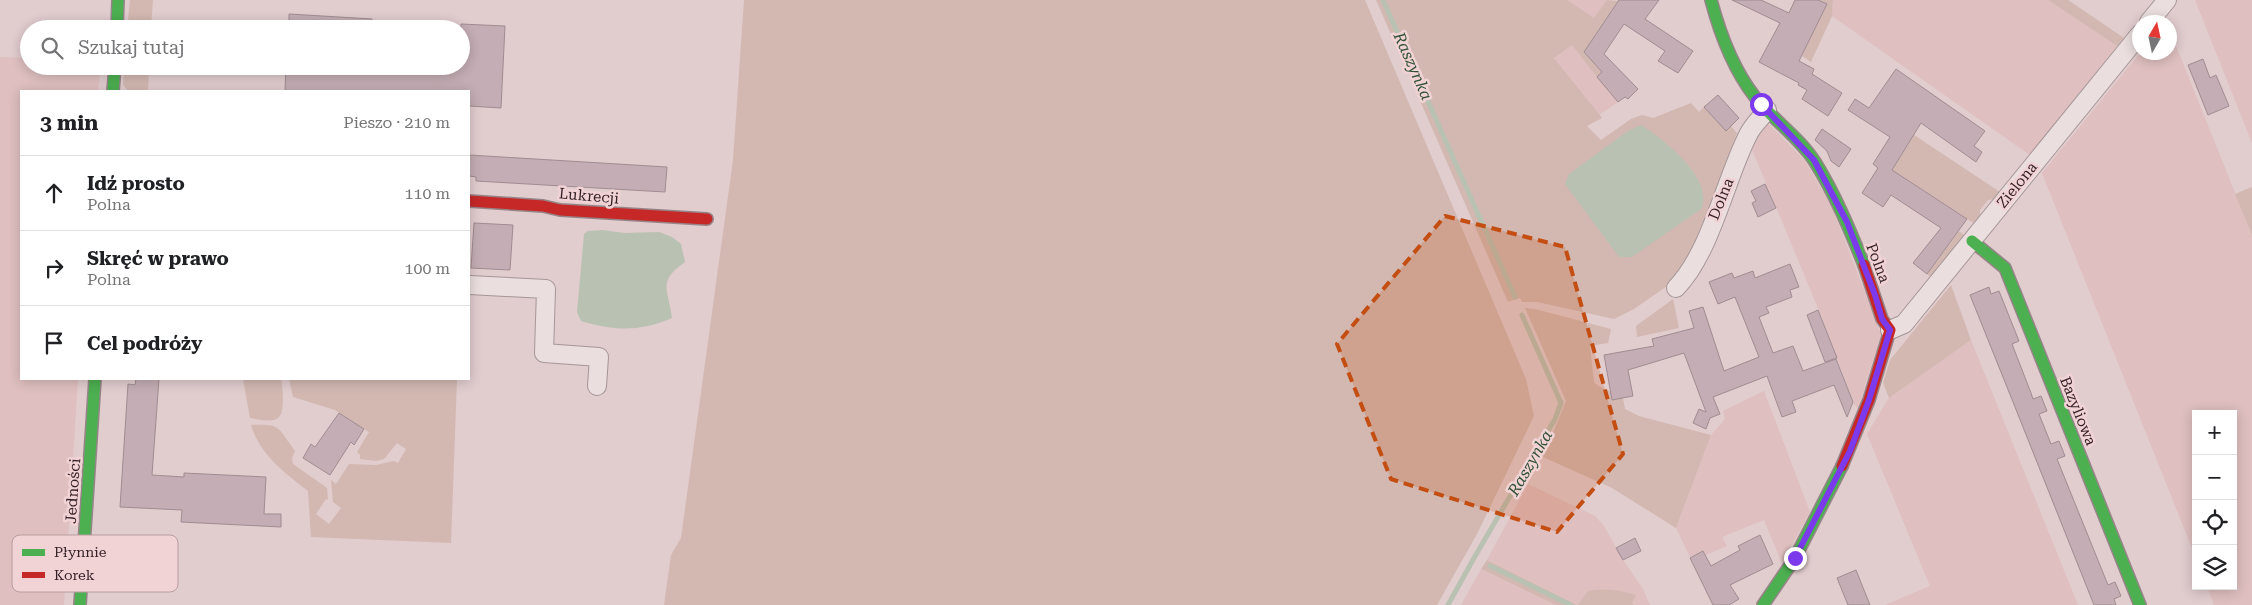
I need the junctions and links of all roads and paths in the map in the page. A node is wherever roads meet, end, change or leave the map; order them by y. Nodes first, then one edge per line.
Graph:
1 (118, 0) edge
2 (1711, 0) edge
3 (2167, 0) edge
4 (2155, 15) edge
5 (117, 20) edge
6 (2132, 44) edge
7 (114, 75) edge
8 (113, 90) edge
9 (1767, 110) junction
10 (470, 202) edge
11 (707, 219) dead end
12 (1972, 241) junction
13 (470, 285) edge
14 (1676, 288) dead end
15 (1890, 330) junction
16 (95, 380) edge
17 (597, 386) dead end
18 (85, 535) edge
19 (81, 592) edge
20 (80, 605) edge
21 (1763, 605) edge
22 (2140, 605) edge

1 - 5 street
2 - 9 street, Polna
3 - 4 street
6 - 12 street, Zielona
7 - 8 street
9 - 14 street, Dolna
9 - 15 street, Polna
10 - 11 street, Lukrecji
12 - 15 street, Zielona
12 - 22 street, Bazyliowa
13 - 17 street
15 - 21 street
16 - 18 street, Jedności
19 - 20 street, Jedności

